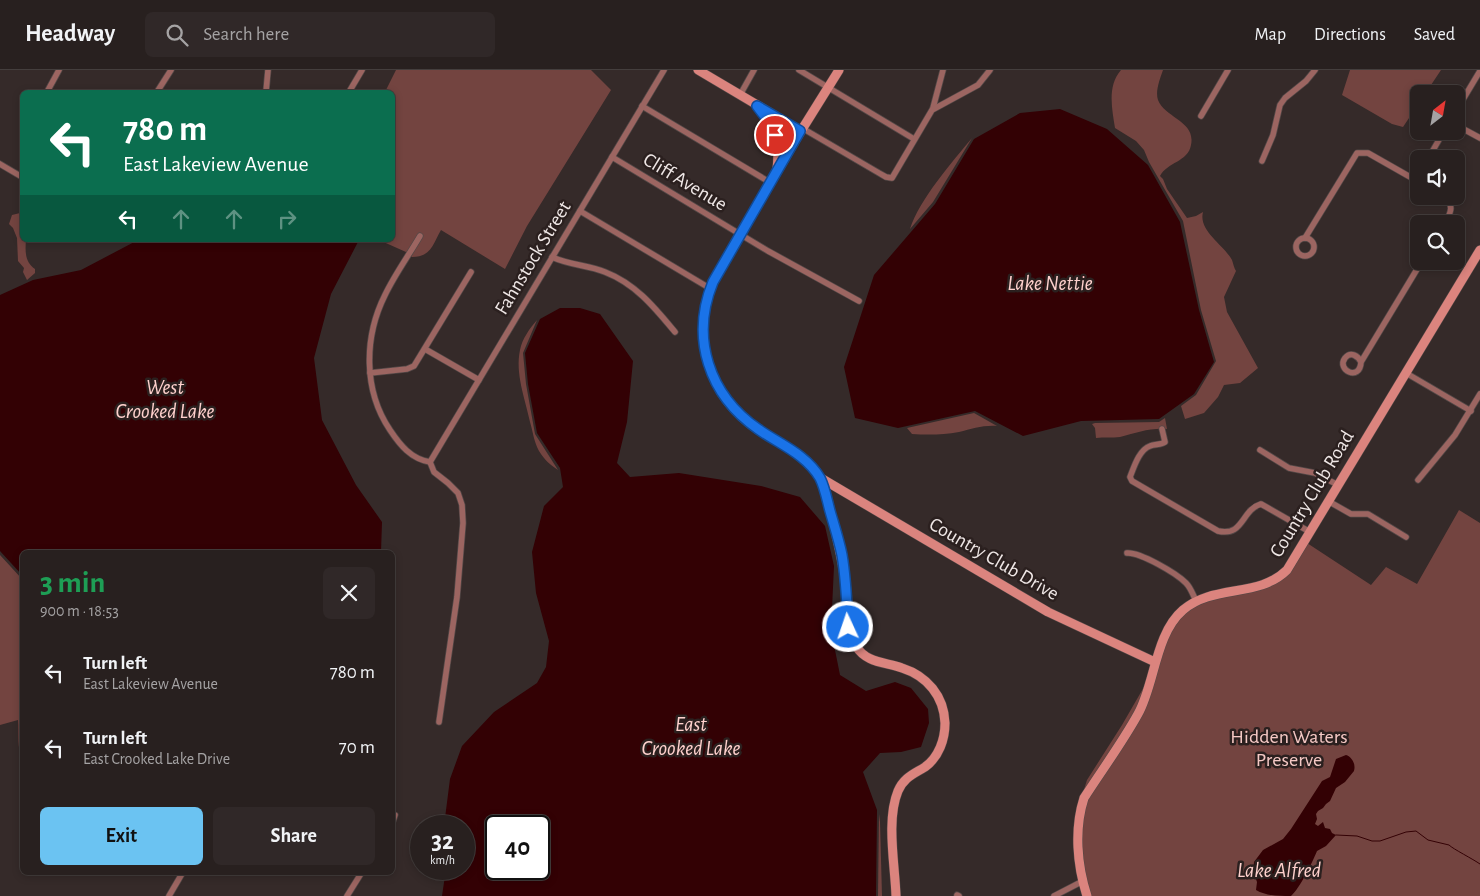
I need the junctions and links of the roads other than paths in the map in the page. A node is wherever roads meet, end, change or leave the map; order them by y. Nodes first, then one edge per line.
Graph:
1 (59, 70) edge
2 (171, 70) edge
3 (268, 70) edge
4 (362, 70) edge
5 (664, 70) edge
6 (698, 70) edge
7 (754, 70) edge
8 (799, 70) edge
9 (838, 70) edge
10 (943, 70) edge
11 (990, 70) edge
12 (1228, 70) edge
13 (1315, 70) edge
14 (1480, 71) edge
15 (828, 88) junction
16 (48, 90) edge
17 (158, 90) edge
18 (266, 90) edge
19 (350, 90) edge
20 (740, 95) junction
21 (1465, 96) edge
22 (642, 106) junction
23 (757, 106) junction
24 (933, 108) junction
25 (1200, 116) dead end
26 (801, 129) junction
27 (1465, 130) edge
28 (1480, 138) edge
29 (914, 139) junction
30 (612, 157) junction
31 (1262, 161) dead end
32 (0, 164) edge
33 (776, 174) junction
34 (1410, 174) edge
35 (20, 176) edge
36 (771, 184) junction
37 (580, 211) junction
38 (741, 234) junction
39 (420, 236) dead end
40 (1305, 238) dead end
41 (1480, 250) edge
42 (552, 257) junction
43 (1417, 270) edge
44 (471, 272) dead end
45 (711, 289) junction
46 (860, 301) dead end
47 (675, 332) dead end
48 (425, 349) junction
49 (1361, 362) dead end
50 (370, 373) junction
51 (1406, 373) junction
52 (479, 380) junction
53 (1480, 394) edge
54 (1470, 411) junction
55 (1162, 429) dead end
56 (1260, 450) dead end
57 (430, 462) junction
58 (819, 477) junction
59 (1418, 480) dead end
60 (1338, 486) junction
61 (1328, 501) junction
62 (1310, 532) junction
63 (1406, 536) dead end
64 (1127, 552) dead end
65 (1196, 601) junction
66 (1155, 662) junction
67 (439, 722) dead end
68 (181, 875) edge
69 (360, 875) edge
70 (1082, 881) junction
71 (169, 896) edge
72 (347, 896) edge
73 (896, 896) edge
74 (1054, 896) edge
75 (1086, 896) edge

1 - 16 street
2 - 17 street
3 - 18 street
4 - 19 street
5 - 22 street, Fahnstock Street
6 - 20 street
7 - 20 street
8 - 15 street
9 - 15 street
10 - 24 street
11 - 24 street
12 - 25 street
13 - 31 street
14 - 21 street
15 - 26 street
15 - 29 street
20 - 23 street
22 - 30 street, Fahnstock Street
22 - 36 street
23 - 26 street
23 - 33 street
24 - 29 street
26 - 29 street
26 - 33 street
27 - 28 street
30 - 37 street, Fahnstock Street
30 - 38 street, Cliff Avenue
32 - 35 street
33 - 36 street
34 - 40 street
36 - 38 street
37 - 42 street, Fahnstock Street
37 - 45 street
38 - 45 street
38 - 46 street, Cliff Avenue
39 - 50 street
41 - 51 street, Country Club Road
42 - 47 street
42 - 52 street, Fahnstock Street
43 - 49 street
44 - 48 street
45 - 58 street
48 - 50 street
48 - 52 street
50 - 57 street
51 - 54 street
51 - 60 street, Country Club Road
52 - 57 street, Fahnstock Street
53 - 54 street
54 - 59 street
55 - 62 street
56 - 60 street
57 - 67 street
58 - 66 street, Country Club Drive
58 - 73 street
60 - 61 street, Country Club Road
61 - 62 street, Country Club Road
61 - 63 street
62 - 65 street, Country Club Road
64 - 65 street
65 - 66 street, Country Club Road
66 - 70 street, Country Club Road
68 - 71 street
69 - 72 street
70 - 74 street
70 - 75 street, Country Club Road

